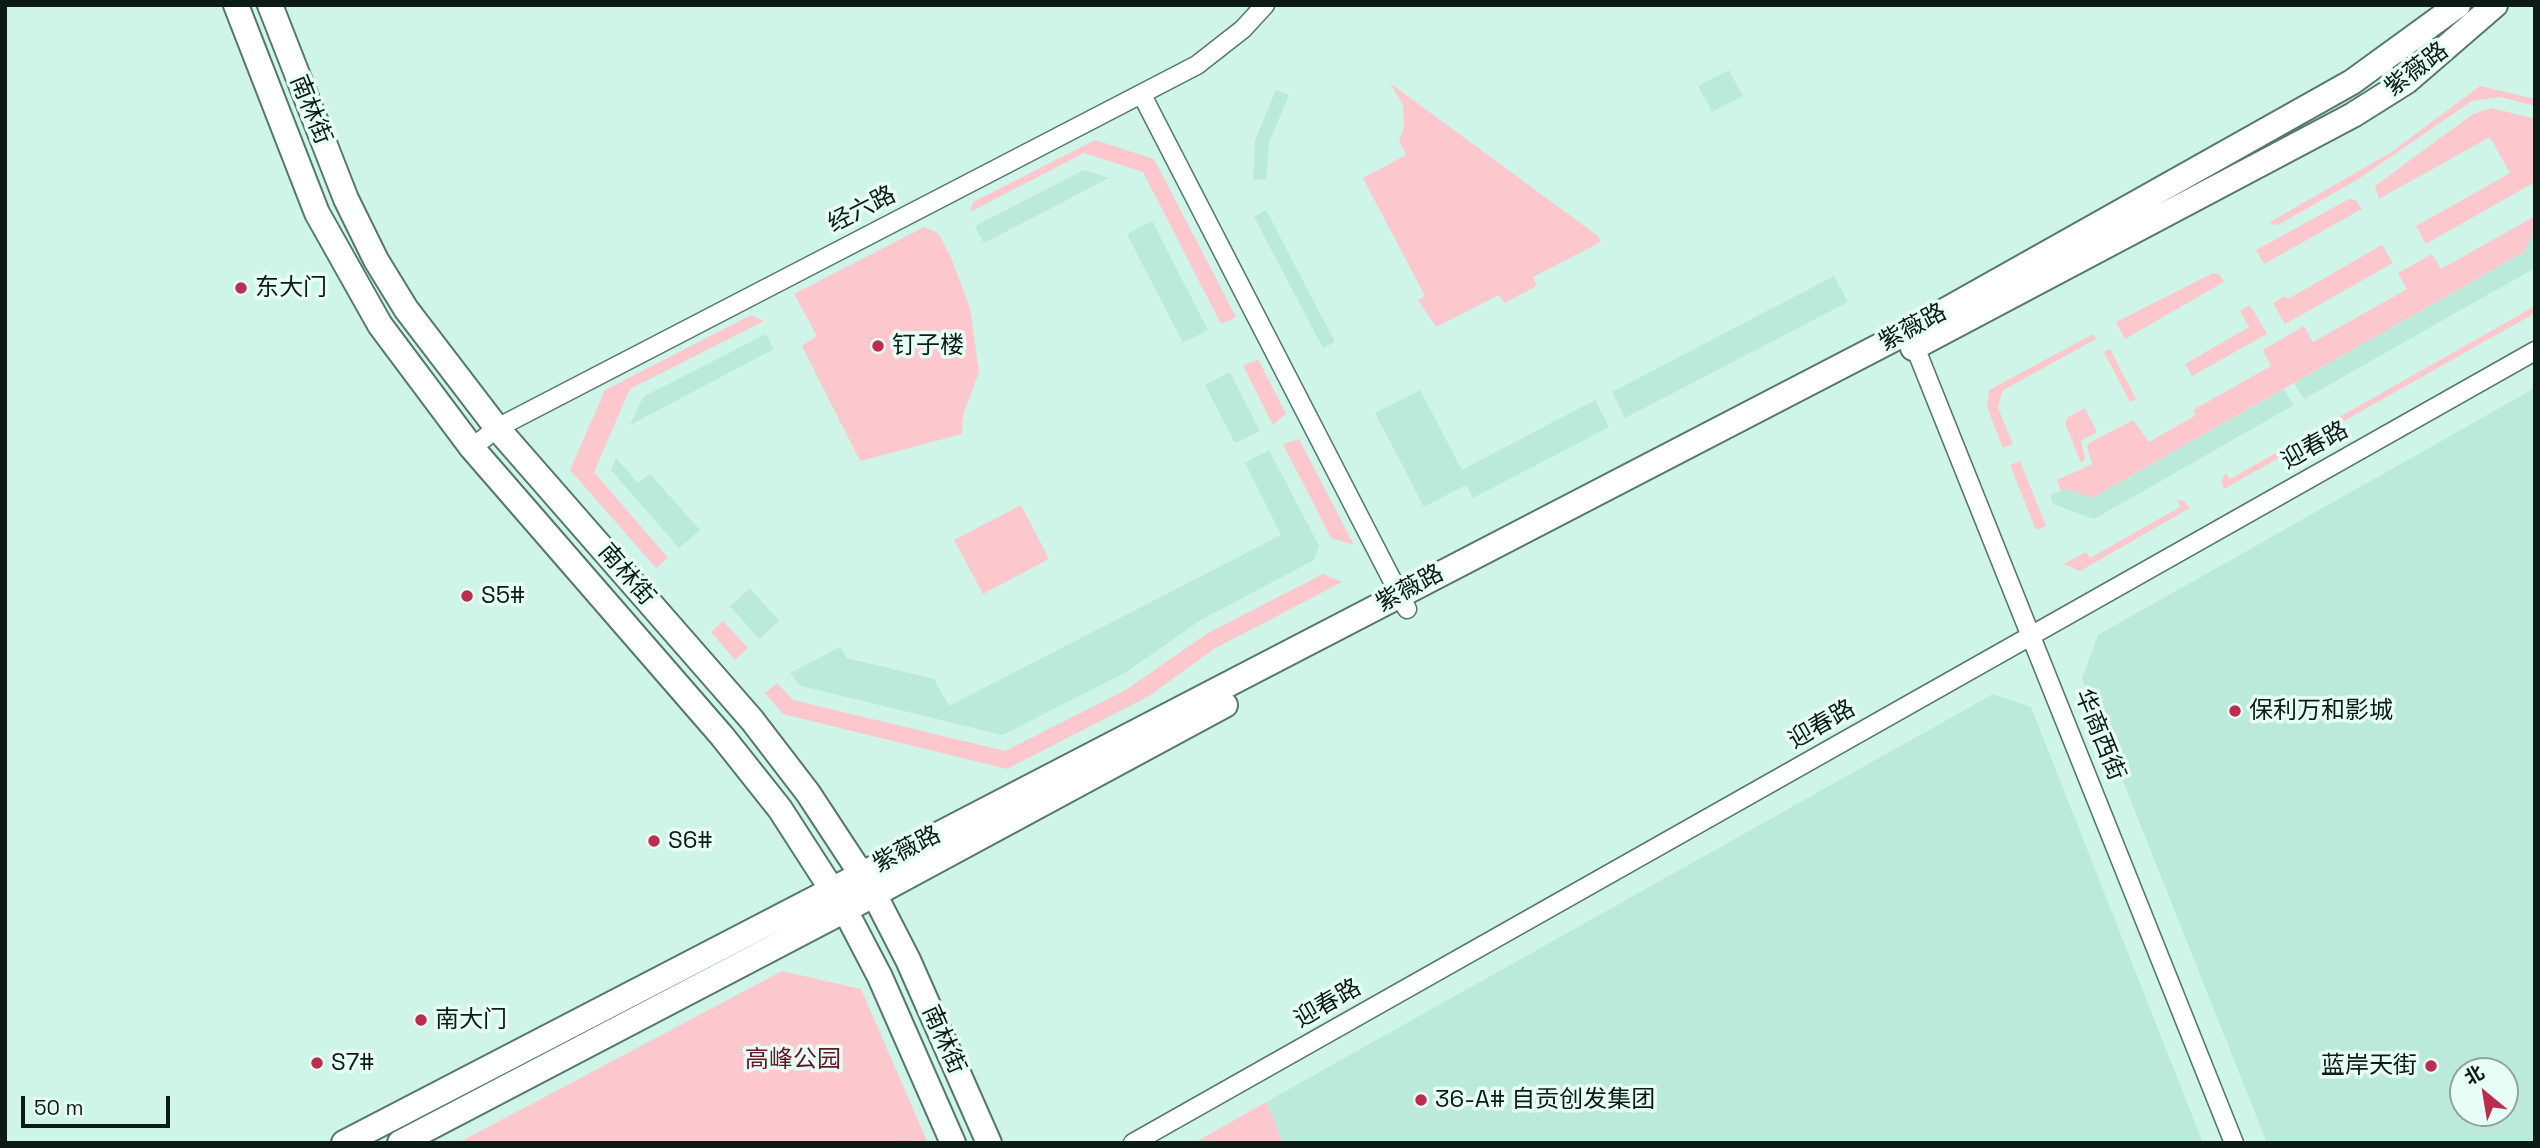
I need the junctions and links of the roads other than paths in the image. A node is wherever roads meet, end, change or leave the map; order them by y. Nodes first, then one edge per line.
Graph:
1 (236, 5) edge
2 (270, 5) edge
3 (1265, 5) edge
4 (2458, 5) edge
5 (2495, 5) edge
6 (1142, 95) junction
7 (1915, 346) junction
8 (2535, 351) edge
9 (497, 428) junction
10 (472, 448) junction
11 (1403, 602) junction
12 (2032, 634) junction
13 (867, 883) junction
14 (839, 899) junction
15 (344, 1143) edge
16 (400, 1143) edge
17 (953, 1143) edge
18 (989, 1143) edge
19 (1133, 1143) edge
20 (2234, 1143) edge

1 - 10 main road, 南林街
2 - 9 main road, 南林街
3 - 6 street, 经六路
4 - 11 main road, 紫薇路
5 - 7 main road, 紫薇路
6 - 9 street, 经六路
6 - 11 street
7 - 11 main road, 紫薇路
7 - 12 street, 华商西街
8 - 12 street, 迎春路
9 - 10 street, 经六路
9 - 13 main road, 南林街
10 - 14 main road, 南林街
11 - 13 main road, 紫薇路
12 - 19 street, 迎春路
12 - 20 street, 华商西街
13 - 14 main road, 紫薇路
13 - 18 main road, 南林街
14 - 15 main road, 紫薇路
14 - 16 main road, 紫薇路
14 - 17 main road, 南林街

